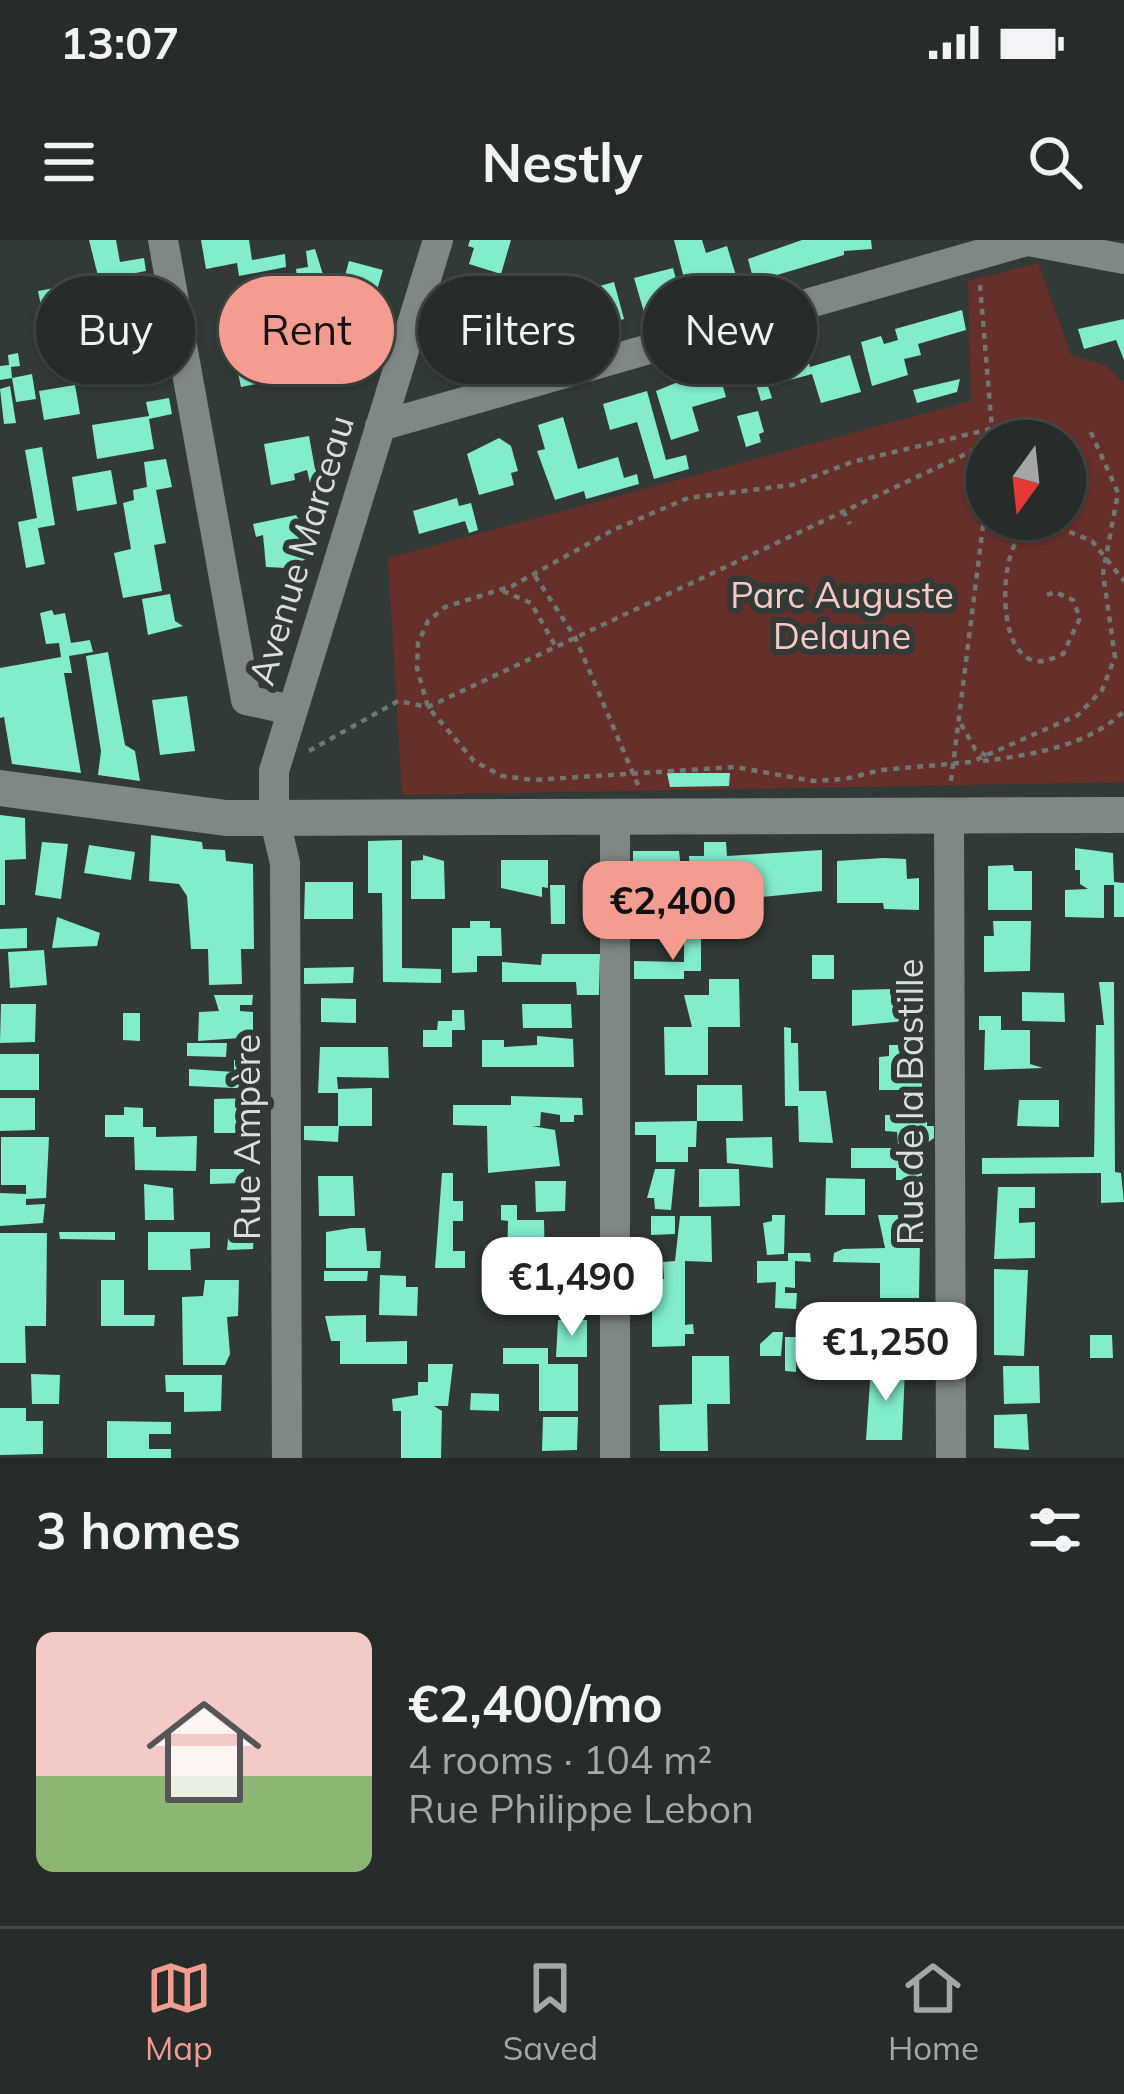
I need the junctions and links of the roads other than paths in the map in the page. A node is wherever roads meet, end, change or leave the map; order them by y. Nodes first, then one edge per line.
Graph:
1 (163, 240) edge
2 (439, 240) edge
3 (1027, 241) edge
4 (1124, 259) edge
5 (380, 426) junction
6 (292, 710) junction
7 (0, 788) edge
8 (1124, 815) edge
9 (274, 817) junction
10 (626, 817) junction
11 (949, 817) junction
12 (287, 1458) edge
13 (615, 1458) edge
14 (951, 1458) edge

1 - 6 street
2 - 5 street, Avenue Marceau
3 - 4 street
3 - 5 street
5 - 6 street, Avenue Marceau
6 - 9 street, Avenue Marceau
7 - 9 street
8 - 11 street
9 - 10 street
9 - 12 street, Rue Ampère
10 - 11 street
10 - 13 street
11 - 14 street, Rue de la Bastille

